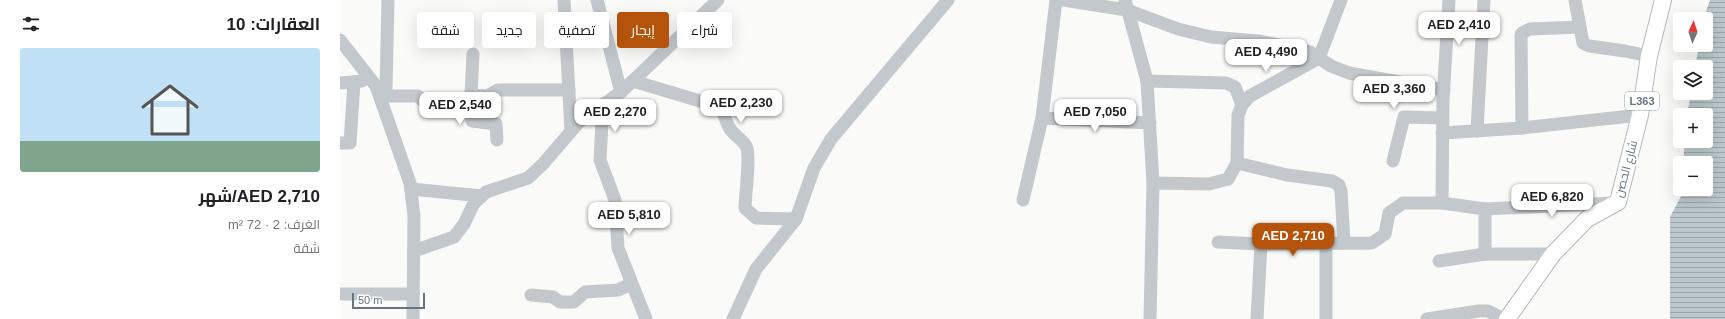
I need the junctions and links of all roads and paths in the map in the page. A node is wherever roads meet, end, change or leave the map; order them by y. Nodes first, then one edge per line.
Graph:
1 (388, 0) edge
2 (564, 0) edge
3 (597, 0) edge
4 (718, 0) edge
5 (948, 0) edge
6 (1056, 0) edge
7 (1063, 0) edge
8 (1341, 0) edge
9 (1449, 0) edge
10 (1484, 0) edge
11 (1575, 0) edge
12 (1664, 0) edge
13 (1126, 5) edge
14 (1580, 28) junction
15 (340, 40) edge
16 (473, 54) dead end
17 (1649, 56) junction
18 (1319, 58) junction
19 (372, 80) junction
20 (1147, 80) junction
21 (633, 81) junction
22 (354, 82) junction
23 (340, 83) edge
24 (569, 90) junction
25 (1444, 90) junction
26 (622, 92) junction
27 (472, 95) junction
28 (380, 96) junction
29 (603, 104) junction
30 (1242, 105) junction
31 (1640, 115) junction
32 (1042, 118) junction
33 (1442, 118) junction
34 (1150, 123) junction
35 (1522, 128) junction
36 (571, 131) junction
37 (1477, 131) junction
38 (1442, 133) junction
39 (496, 140) dead end
40 (340, 142) edge
41 (1393, 161) dead end
42 (1237, 163) junction
43 (1153, 183) junction
44 (411, 189) junction
45 (482, 196) junction
46 (1023, 200) dead end
47 (1618, 202) junction
48 (1442, 203) junction
49 (1485, 209) junction
50 (796, 219) junction
51 (1218, 242) dead end
52 (1344, 242) junction
53 (1261, 244) junction
54 (1326, 244) junction
55 (414, 251) junction
56 (1484, 254) junction
57 (1553, 254) junction
58 (1439, 261) dead end
59 (631, 284) junction
60 (340, 294) edge
61 (413, 294) junction
62 (531, 295) dead end
63 (1149, 317) edge
64 (413, 319) edge
65 (646, 319) edge
66 (732, 319) edge
67 (1257, 319) edge
68 (1326, 319) edge
69 (1427, 319) edge
70 (1505, 319) edge

1 - 28 street
2 - 24 street
3 - 26 street
4 - 21 street
5 - 50 street
6 - 32 street
7 - 13 street
8 - 18 street
9 - 25 street
10 - 37 street
11 - 14 street
12 - 17 main road, شارع الحصن / L363
13 - 18 street
13 - 20 street
14 - 17 street
14 - 35 street
15 - 19 street
16 - 27 street
17 - 31 main road, شارع الحصن / L363
18 - 25 street
18 - 30 street
19 - 22 street
19 - 28 street
20 - 30 street
20 - 34 street
21 - 26 street
21 - 50 street
22 - 23 street
22 - 40 street
24 - 27 street
24 - 36 street
25 - 33 street
26 - 29 street
27 - 28 street
27 - 39 street
28 - 44 street
29 - 36 street
29 - 59 street
30 - 42 street
31 - 35 street
31 - 47 main road, شارع الحصن / L363
32 - 34 street
32 - 46 street
33 - 38 street
33 - 41 street
34 - 43 street
35 - 37 street
36 - 45 street
37 - 38 street
38 - 48 street
42 - 43 street
42 - 52 street
43 - 63 street
44 - 45 street
44 - 55 street
45 - 55 street
47 - 49 street
47 - 57 main road, شارع الحصن
48 - 49 street
48 - 52 street
49 - 56 street
50 - 66 street
51 - 53 street
52 - 54 street
53 - 54 street
53 - 67 street
54 - 68 street
55 - 61 street
56 - 57 street
56 - 58 street
57 - 70 main road, شارع الحصن
59 - 62 street
59 - 65 street
60 - 61 street
61 - 64 street
69 - 70 street

